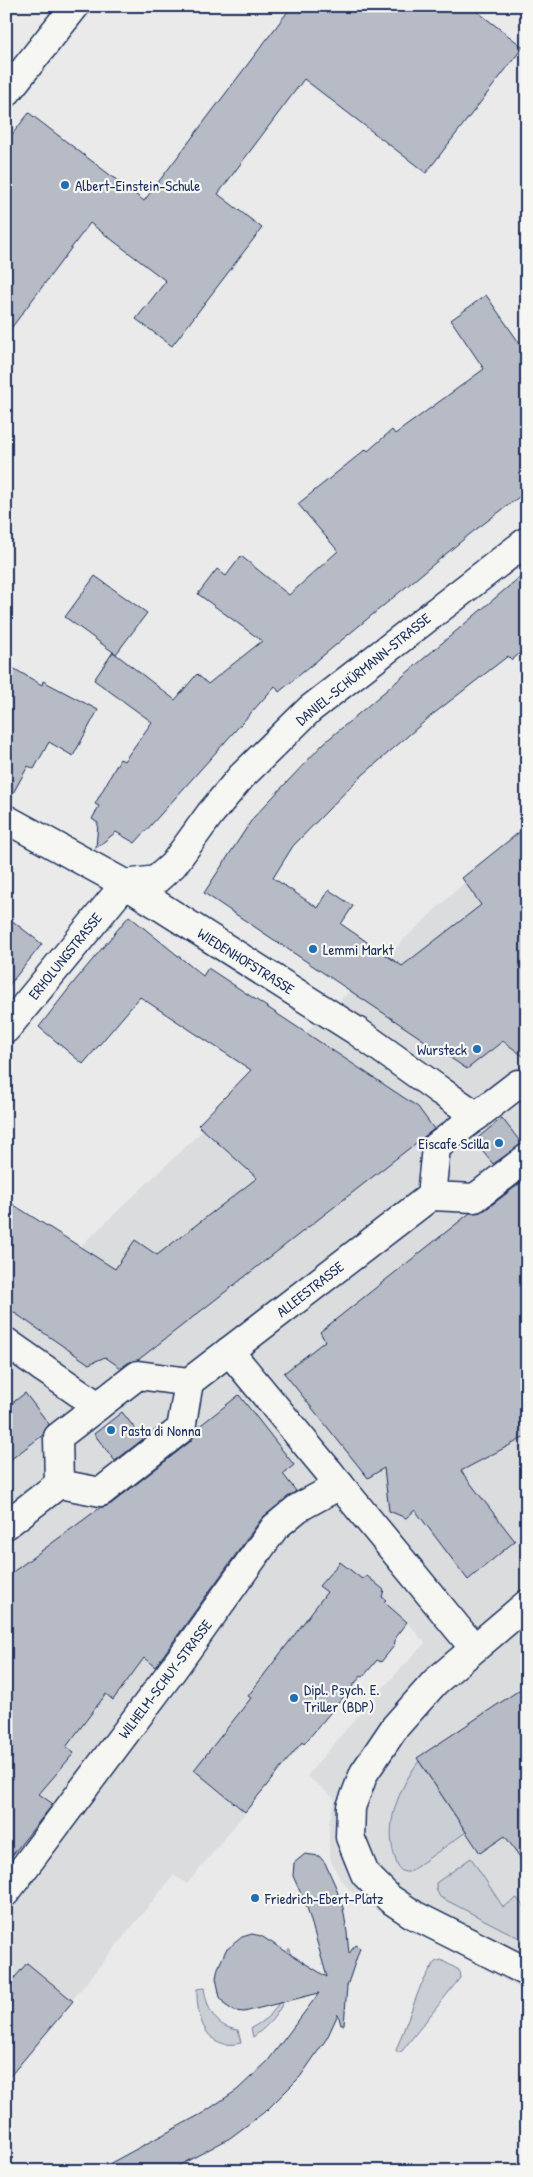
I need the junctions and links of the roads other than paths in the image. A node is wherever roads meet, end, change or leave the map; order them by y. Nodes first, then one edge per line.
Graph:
1 (75, 6) edge
2 (6, 93) edge
3 (527, 540) edge
4 (6, 819) edge
5 (125, 884) junction
6 (6, 1029) edge
7 (527, 1086) edge
8 (477, 1116) junction
9 (527, 1158) edge
10 (432, 1196) junction
11 (6, 1342) edge
12 (229, 1351) junction
13 (189, 1382) junction
14 (98, 1406) junction
15 (335, 1479) junction
16 (59, 1484) junction
17 (6, 1525) edge
18 (527, 1604) edge
19 (474, 1648) junction
20 (6, 1892) edge
21 (527, 1972) edge

1 - 2 street
3 - 5 street, DANIEL-SCHÜRMANN-STRASSE
4 - 5 street, WIEDENHOFSTRASSE
5 - 6 street, ERHOLUNGSTRASSE
5 - 8 street, WIEDENHOFSTRASSE
7 - 8 street
8 - 10 street
9 - 10 street
10 - 12 street, ALLEESTRASSE
11 - 14 street
12 - 13 street, ALLEESTRASSE
12 - 15 street
13 - 14 street
13 - 16 street
14 - 16 street
15 - 19 street
15 - 20 street, WILHELM-SCHUY-STRASSE
16 - 17 street
18 - 19 street
19 - 21 street

